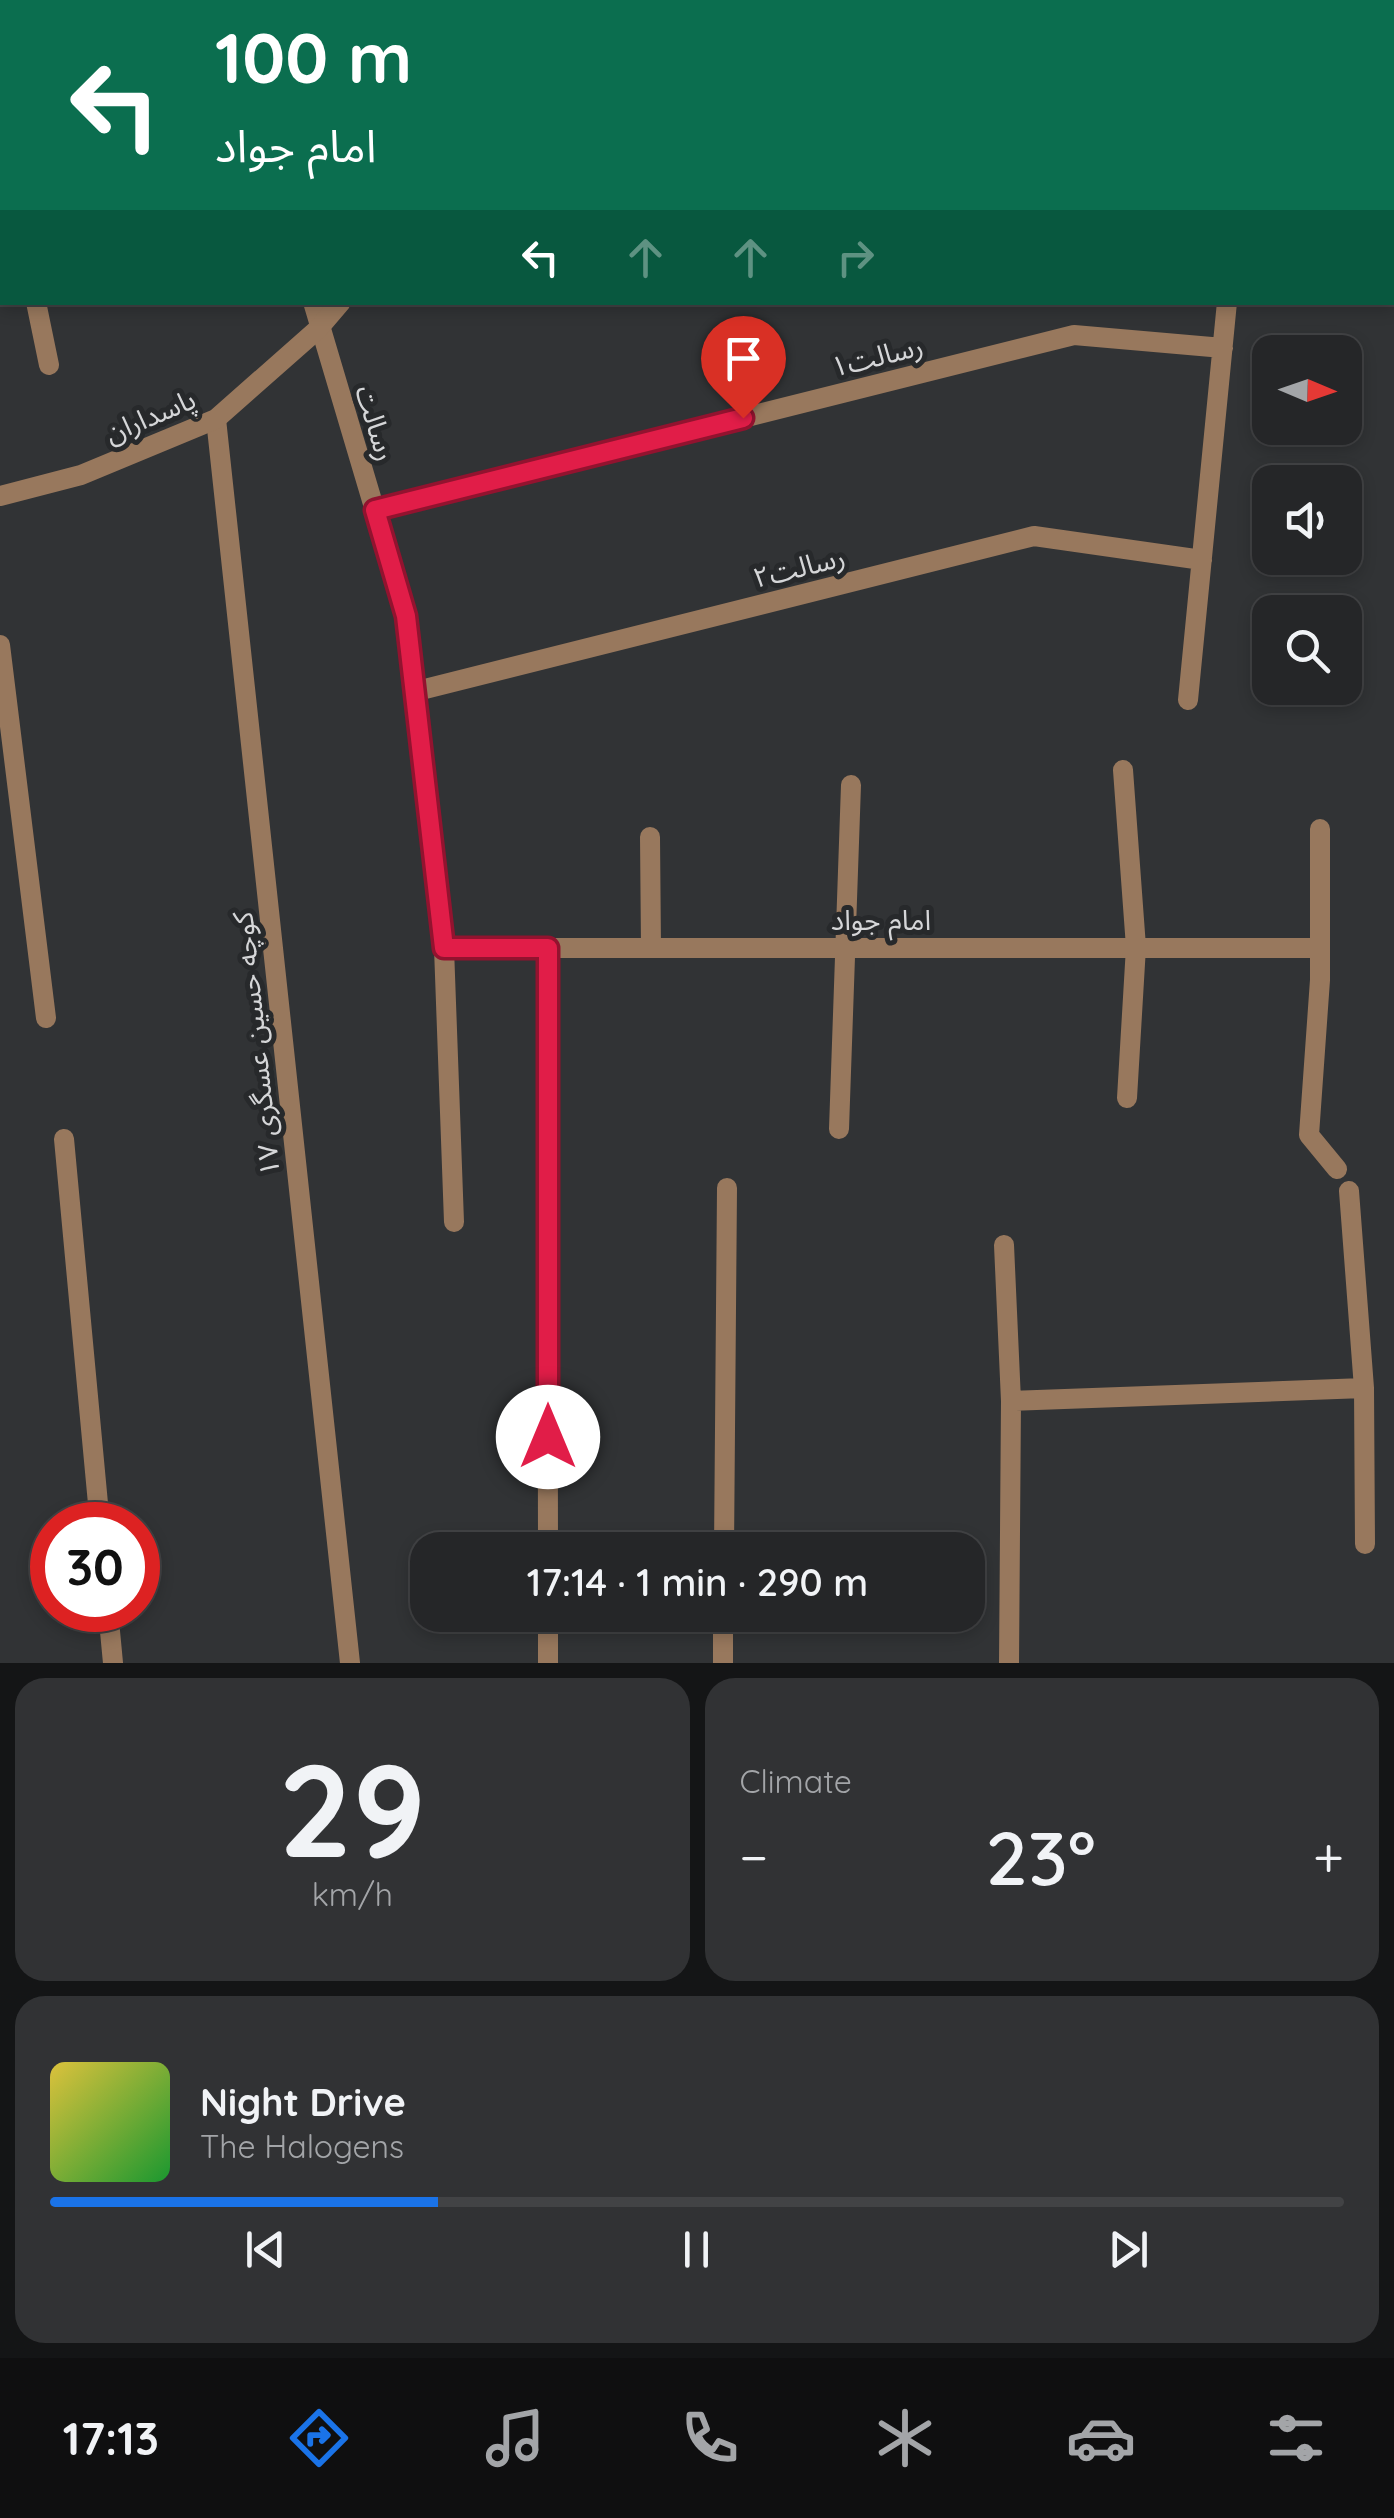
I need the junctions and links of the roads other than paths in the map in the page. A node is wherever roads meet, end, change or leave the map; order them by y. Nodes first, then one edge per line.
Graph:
1 (37, 305) edge
2 (314, 305) edge
3 (339, 305) edge
4 (1227, 305) edge
5 (318, 329) junction
6 (1223, 348) junction
7 (49, 365) dead end
8 (216, 419) junction
9 (0, 496) edge
10 (375, 510) junction
11 (1202, 560) junction
12 (0, 644) edge
13 (413, 692) junction
14 (1188, 700) dead end
15 (1123, 770) dead end
16 (851, 785) dead end
17 (1320, 828) dead end
18 (650, 836) dead end
19 (444, 948) junction
20 (548, 948) junction
21 (651, 948) junction
22 (843, 948) junction
23 (1136, 948) junction
24 (1318, 948) junction
25 (46, 1018) dead end
26 (1127, 1098) dead end
27 (839, 1129) dead end
28 (64, 1139) dead end
29 (1337, 1169) dead end
30 (726, 1188) dead end
31 (1348, 1190) dead end
32 (454, 1222) dead end
33 (1004, 1245) dead end
34 (1364, 1388) junction
35 (1011, 1400) junction
36 (98, 1502) edge
37 (548, 1532) edge
38 (724, 1532) edge
39 (1364, 1544) dead end
40 (110, 1632) edge
41 (548, 1632) edge
42 (723, 1632) edge
43 (112, 1663) edge
44 (350, 1663) edge
45 (548, 1663) edge
46 (723, 1663) edge
47 (1010, 1663) edge

1 - 7 street
2 - 5 street, رسالت
3 - 5 street, پاسداران
4 - 6 street
5 - 8 street, پاسداران
5 - 10 street, رسالت
6 - 10 street, رسالت۱
6 - 11 street
8 - 9 street, پاسداران
8 - 44 street, کوچه حسین عسگری ۱۷
10 - 13 street, رسالت
11 - 13 street, رسالت۲
11 - 14 street
12 - 25 street
13 - 19 street, رسالت
15 - 23 street
16 - 22 street
17 - 24 street
18 - 21 street
19 - 20 street, امام جواد
19 - 32 street, رسالت
20 - 21 street, امام جواد
20 - 37 street
21 - 22 street, امام جواد
22 - 23 street, امام جواد
22 - 27 street
23 - 24 street, امام جواد
23 - 26 street
24 - 29 street
28 - 36 street
30 - 38 street
31 - 34 street
33 - 35 street
34 - 35 street
34 - 39 street
35 - 47 street
40 - 43 street
41 - 45 street
42 - 46 street

